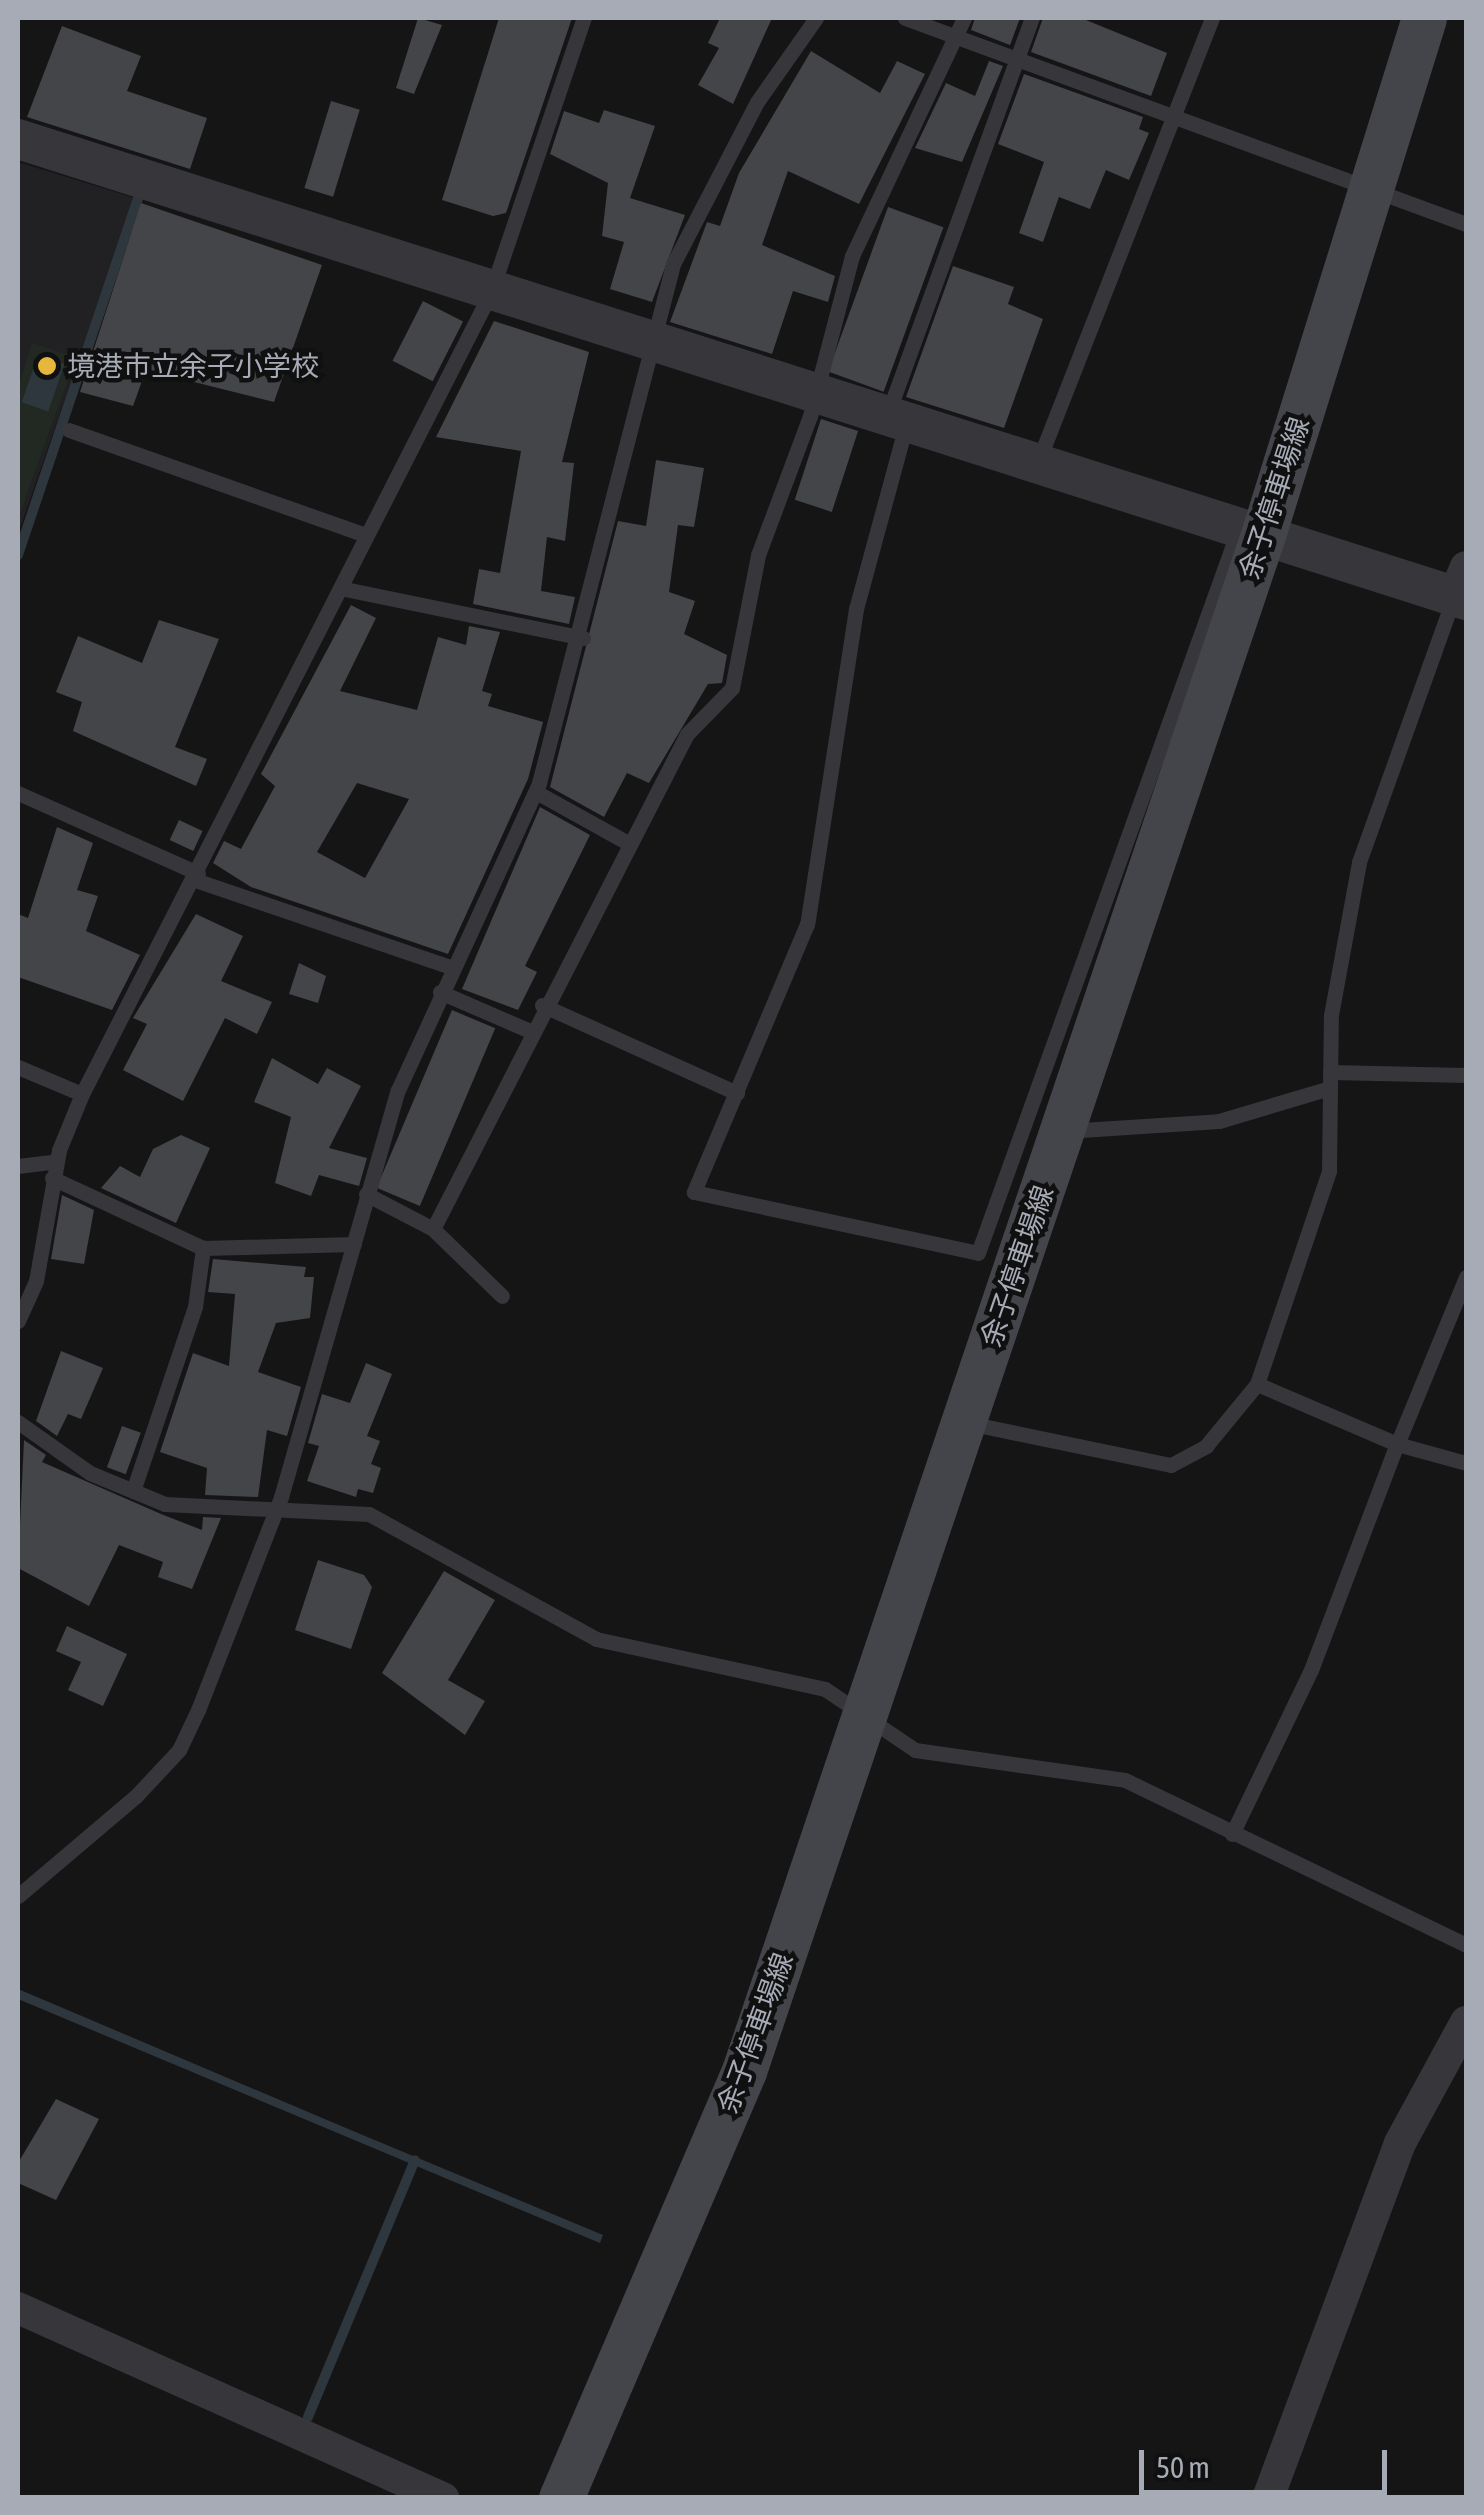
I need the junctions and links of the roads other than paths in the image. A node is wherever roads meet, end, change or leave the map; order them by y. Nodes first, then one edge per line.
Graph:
1 (584, 18) edge
2 (816, 18) edge
3 (905, 18) edge
4 (964, 18) edge
5 (1032, 18) edge
6 (1212, 18) edge
7 (1424, 18) edge
8 (953, 36) junction
9 (1015, 59) junction
10 (1173, 120) junction
11 (18, 139) edge
12 (1372, 193) junction
13 (1466, 224) edge
14 (491, 292) junction
15 (648, 344) junction
16 (812, 396) junction
17 (896, 422) junction
18 (69, 430) dead end
19 (1036, 465) junction
20 (1251, 531) junction
21 (366, 534) junction
22 (340, 588) junction
23 (1462, 588) edge
24 (583, 638) junction
25 (536, 792) junction
26 (18, 793) edge
27 (630, 844) junction
28 (196, 876) junction
29 (451, 967) junction
30 (440, 992) junction
31 (542, 1005) junction
32 (528, 1030) junction
33 (18, 1067) edge
34 (1466, 1076) edge
35 (1330, 1080) junction
36 (737, 1093) junction
37 (82, 1094) junction
38 (1062, 1131) junction
39 (56, 1161) junction
40 (18, 1166) edge
41 (52, 1178) junction
42 (366, 1194) junction
43 (433, 1229) junction
44 (354, 1244) junction
45 (203, 1248) junction
46 (1466, 1277) edge
47 (502, 1296) dead end
48 (18, 1321) edge
49 (1257, 1384) junction
50 (18, 1422) edge
51 (964, 1423) junction
52 (1397, 1444) junction
53 (1466, 1463) edge
54 (133, 1491) junction
55 (273, 1515) junction
56 (866, 1713) junction
57 (1232, 1834) junction
58 (18, 1896) edge
59 (1466, 1945) edge
60 (1466, 2022) edge
61 (18, 2308) edge
62 (442, 2498) edge
63 (561, 2498) edge
64 (1268, 2498) edge

1 - 14 lane
2 - 15 lane
3 - 8 lane
4 - 8 lane
5 - 9 lane
6 - 10 lane
7 - 12 main road, 余子停車場線
8 - 9 lane
8 - 16 lane
9 - 10 lane
9 - 17 lane
10 - 12 lane
10 - 19 lane
11 - 14 street
12 - 13 lane
12 - 20 main road, 余子停車場線
14 - 15 street
14 - 21 lane
15 - 16 street
15 - 24 lane
16 - 17 street
16 - 27 lane
17 - 19 street
17 - 36 lane
18 - 21 lane
19 - 20 street
20 - 23 street
20 - 36 lane
20 - 38 main road, 余子停車場線
21 - 22 lane
22 - 24 lane
22 - 28 lane
23 - 35 lane
24 - 25 lane
25 - 27 lane
25 - 29 lane
26 - 28 lane
27 - 31 lane
28 - 29 lane
28 - 37 lane
29 - 30 lane
30 - 32 lane
30 - 42 lane
31 - 32 lane
31 - 36 lane
32 - 43 lane
33 - 37 lane
34 - 35 lane
35 - 38 lane
35 - 49 lane
37 - 39 lane
38 - 51 main road, 余子停車場線
39 - 40 lane
39 - 41 lane
41 - 45 lane
41 - 48 lane
42 - 43 lane
42 - 44 lane
43 - 47 lane
44 - 45 lane
44 - 55 lane
45 - 54 lane
46 - 52 lane
49 - 51 lane
49 - 52 lane
50 - 54 lane
51 - 56 main road, 余子停車場線
52 - 53 lane
52 - 57 lane
54 - 55 lane
55 - 56 lane
55 - 58 lane
56 - 57 lane
56 - 63 main road, 余子停車場線
57 - 59 lane
60 - 64 street
61 - 62 street

